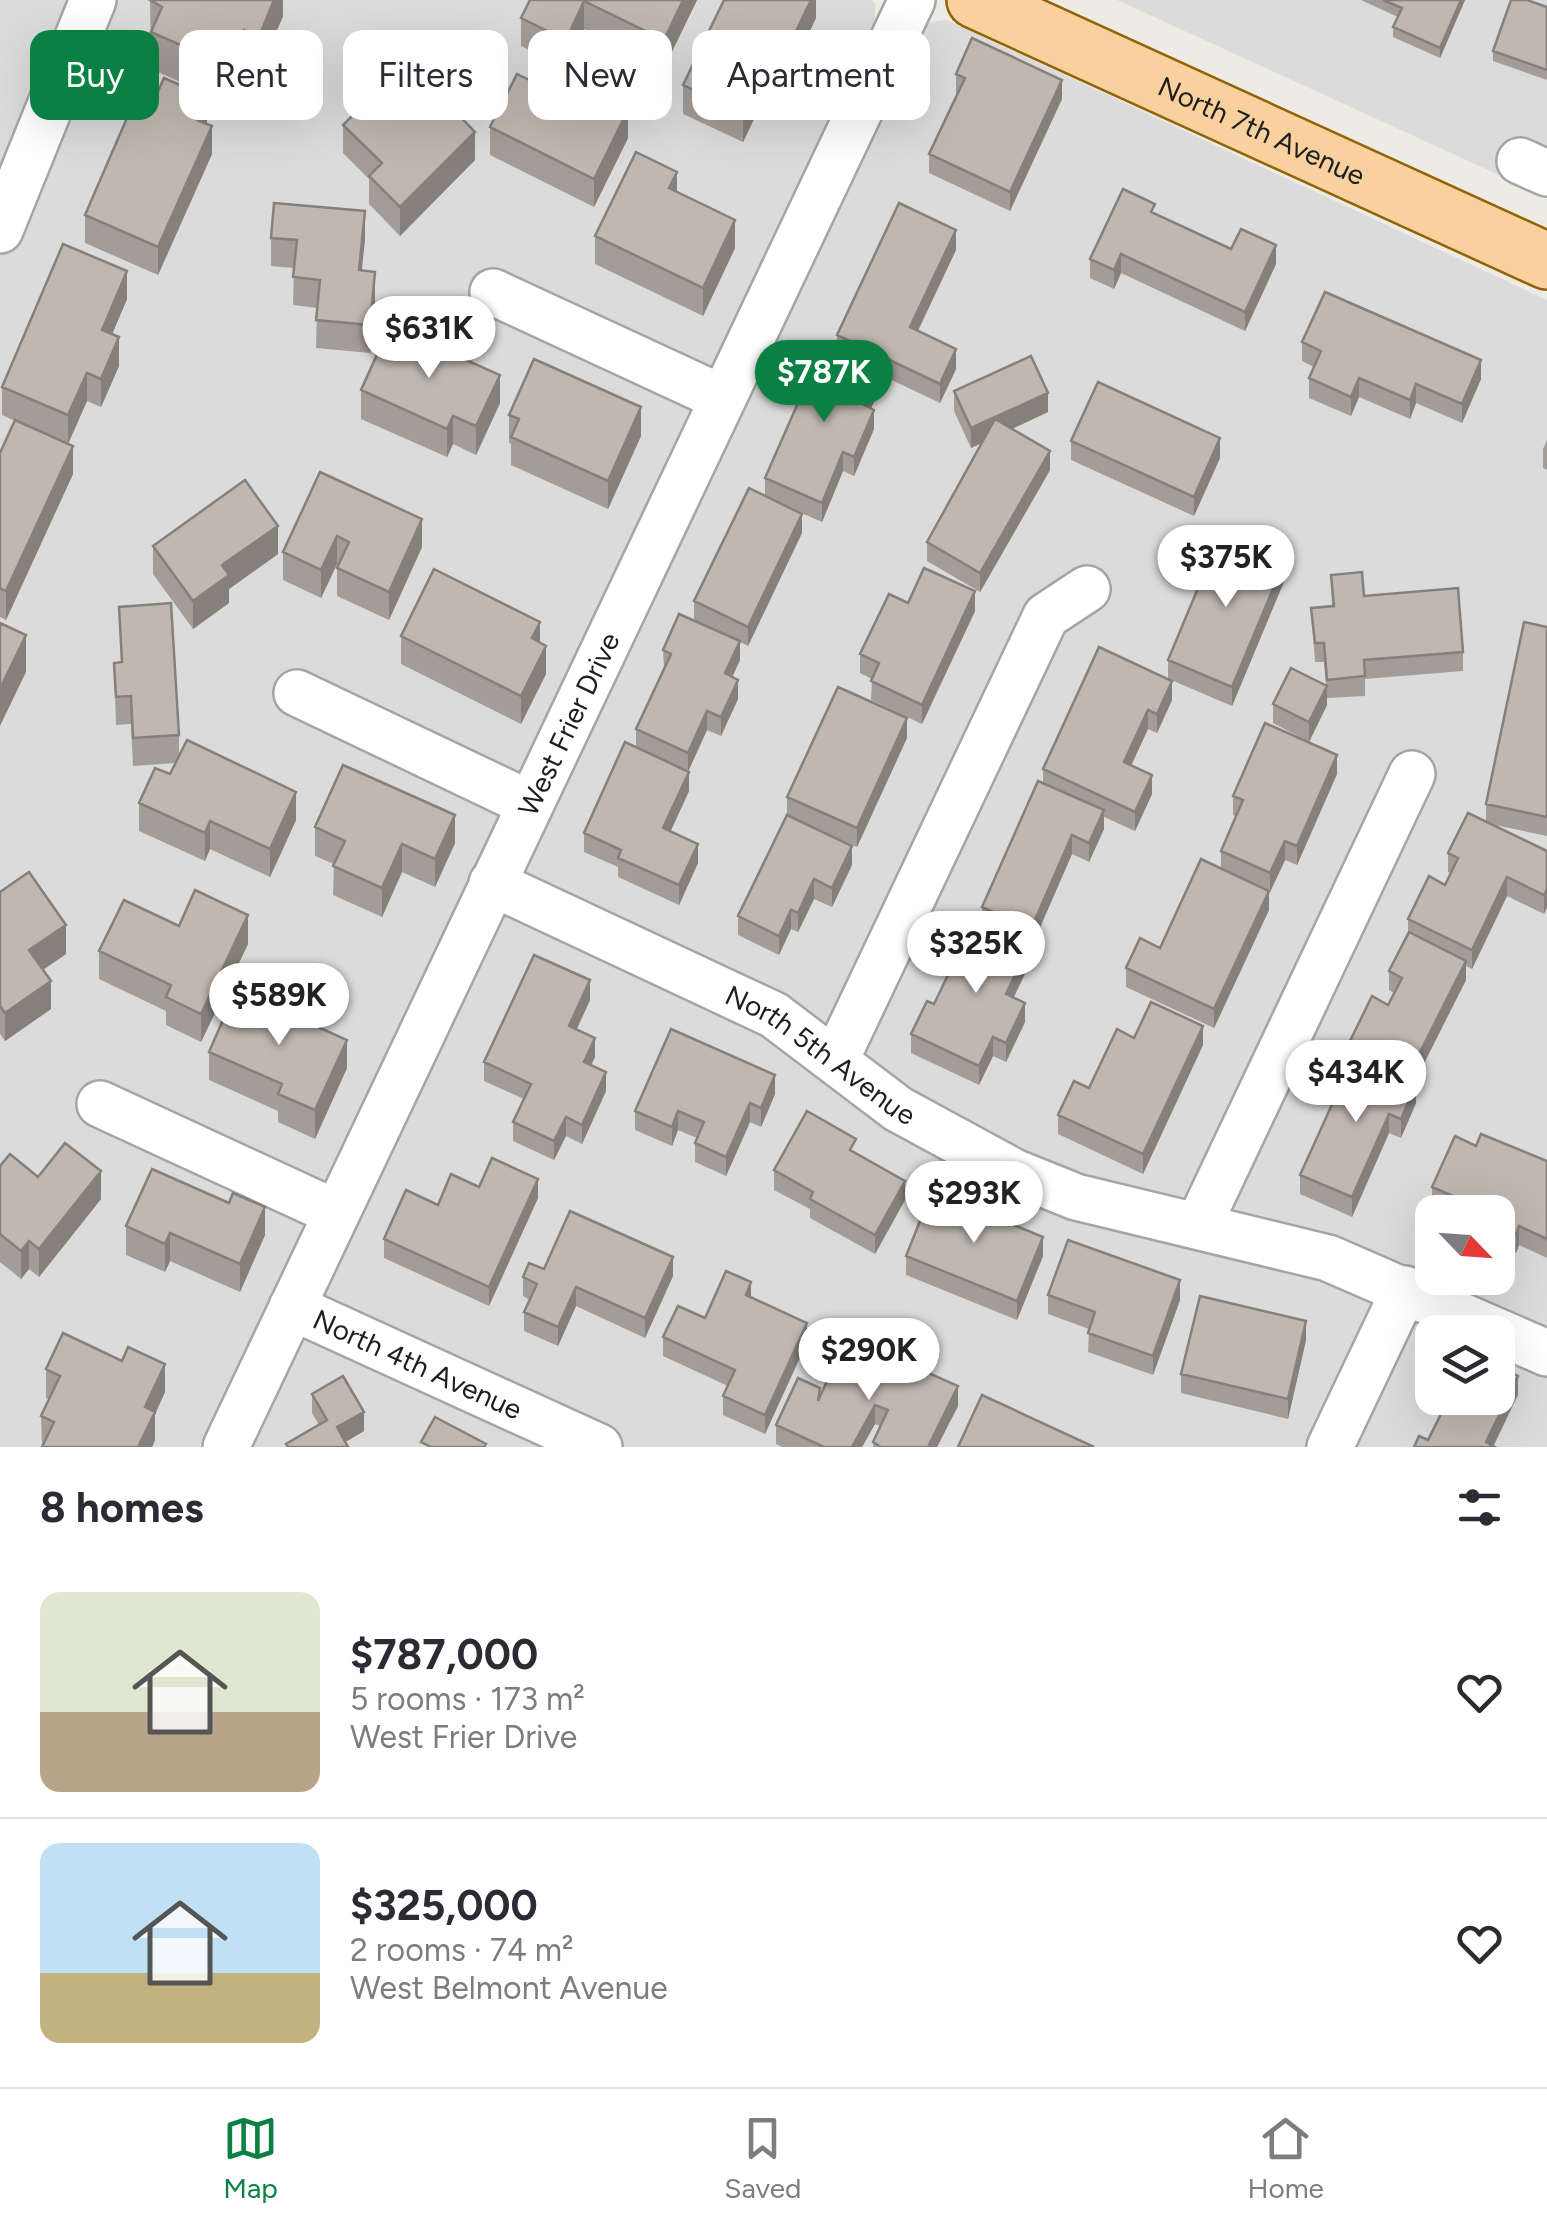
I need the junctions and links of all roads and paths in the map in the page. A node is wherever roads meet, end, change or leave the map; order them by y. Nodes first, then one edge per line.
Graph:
1 (93, 0) edge
2 (912, 0) edge
3 (975, 0) edge
4 (0, 230) edge
5 (1547, 261) edge
6 (493, 292) dead end
7 (722, 398) junction
8 (1087, 590) dead end
9 (297, 693) dead end
10 (1412, 774) dead end
11 (530, 804) junction
12 (492, 884) junction
13 (836, 1059) junction
14 (100, 1104) dead end
15 (336, 1213) junction
16 (1198, 1224) junction
17 (1405, 1289) junction
18 (292, 1307) junction
19 (1547, 1353) edge
20 (226, 1447) edge
21 (599, 1447) edge
22 (1330, 1447) edge

1 - 4 street
2 - 7 street, West Frier Drive
3 - 5 main road, North 7th Avenue
6 - 7 street
7 - 11 street, West Frier Drive
8 - 13 street
9 - 11 street
10 - 16 street
11 - 12 street, West Frier Drive
12 - 13 street, North 5th Avenue
12 - 15 street, West Frier Drive
13 - 16 street, North 5th Avenue
14 - 15 street
15 - 18 street, West Frier Drive
16 - 17 street, North 5th Avenue
17 - 19 street, North 5th Avenue
17 - 22 street
18 - 20 street, West Frier Drive
18 - 21 street, North 4th Avenue

